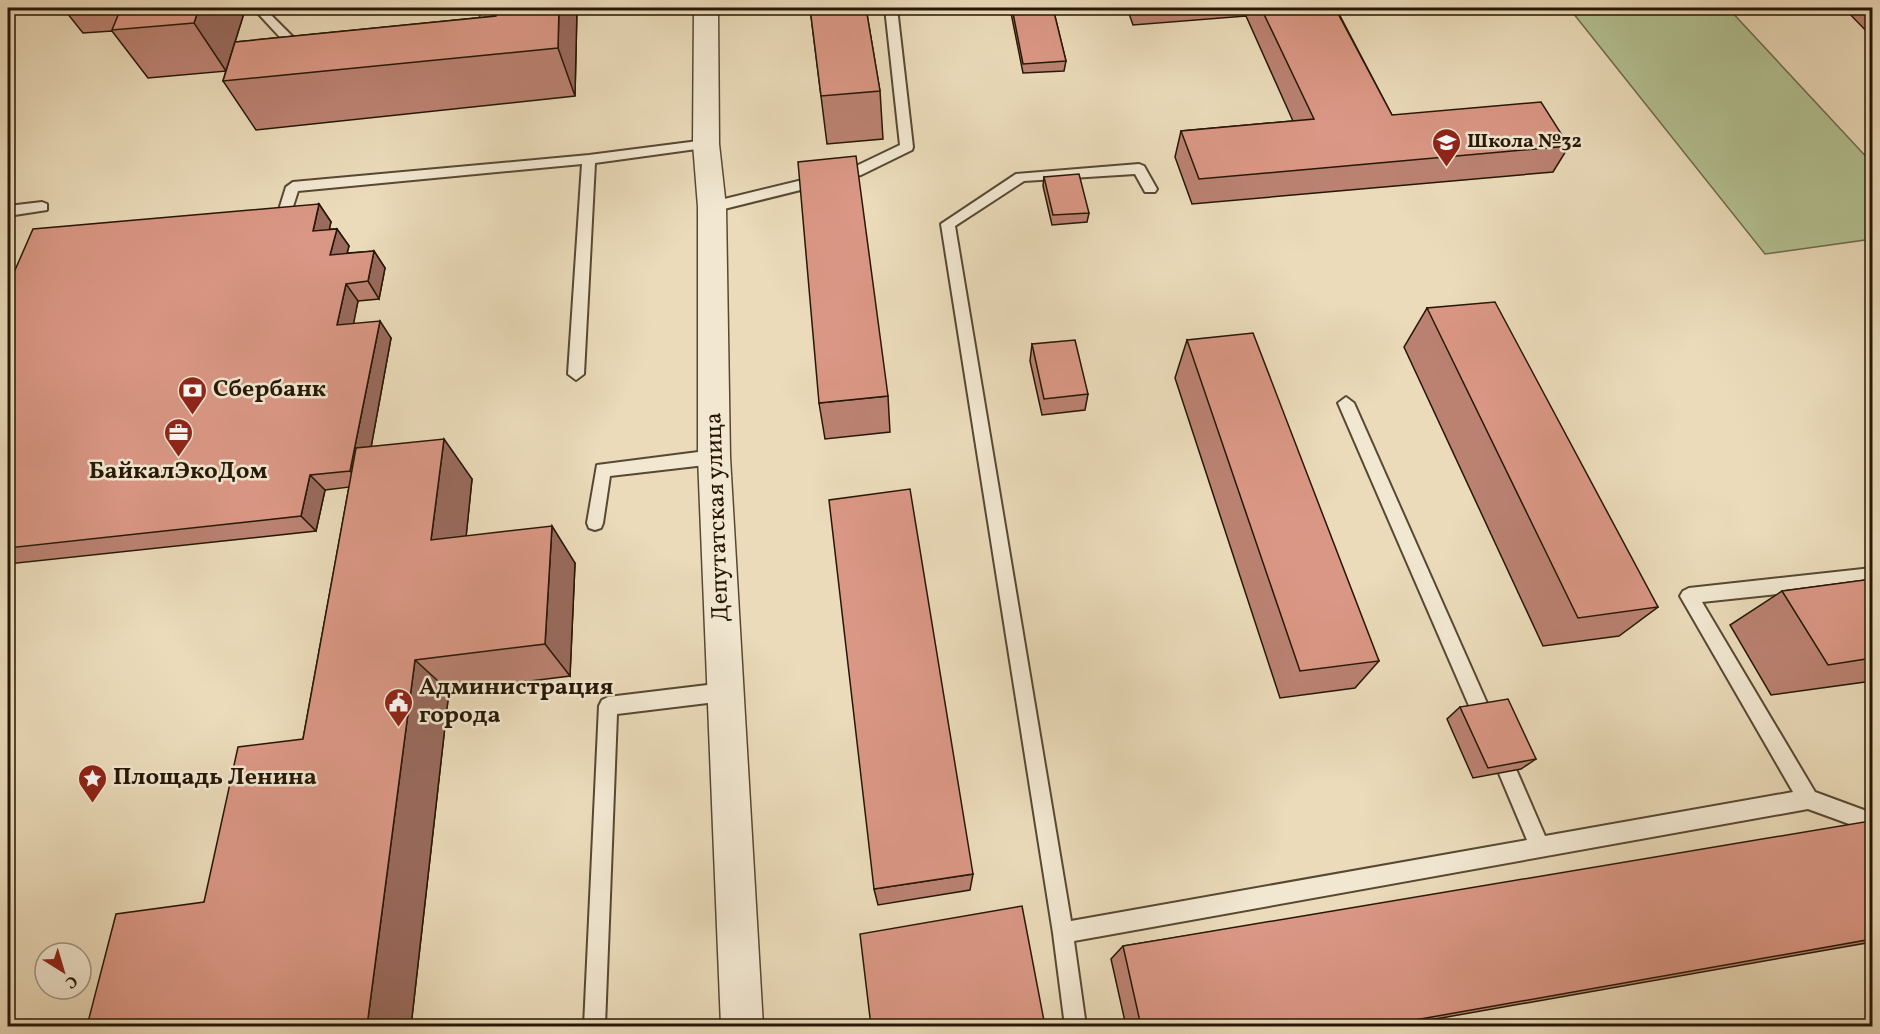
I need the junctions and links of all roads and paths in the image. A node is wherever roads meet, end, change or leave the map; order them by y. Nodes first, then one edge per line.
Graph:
1 (258, 8) edge
2 (489, 8) edge
3 (706, 8) edge
4 (891, 8) edge
5 (460, 28) edge
6 (317, 42) edge
7 (706, 144) junction
8 (589, 159) junction
9 (1150, 189) dead end
10 (42, 207) dead end
11 (712, 207) junction
12 (8, 211) edge
13 (284, 216) edge
14 (576, 374) dead end
15 (1346, 403) dead end
16 (714, 458) junction
17 (596, 523) dead end
18 (1872, 576) edge
19 (724, 692) junction
20 (1808, 799) junction
21 (1872, 827) edge
22 (1540, 847) junction
23 (1063, 933) junction
24 (594, 1026) edge
25 (742, 1026) edge
26 (1075, 1026) edge

1 - 6 lane
2 - 5 lane
3 - 7 street, Депутатская улица
4 - 11 lane
7 - 8 lane
7 - 11 street, Депутатская улица
8 - 13 lane
8 - 14 lane
9 - 23 lane
10 - 12 lane
11 - 16 street, Депутатская улица
15 - 22 lane
16 - 17 lane
16 - 19 street, Депутатская улица
18 - 20 lane
19 - 24 lane
19 - 25 street, Депутатская улица
20 - 21 lane
20 - 22 lane
22 - 23 lane
23 - 26 lane

